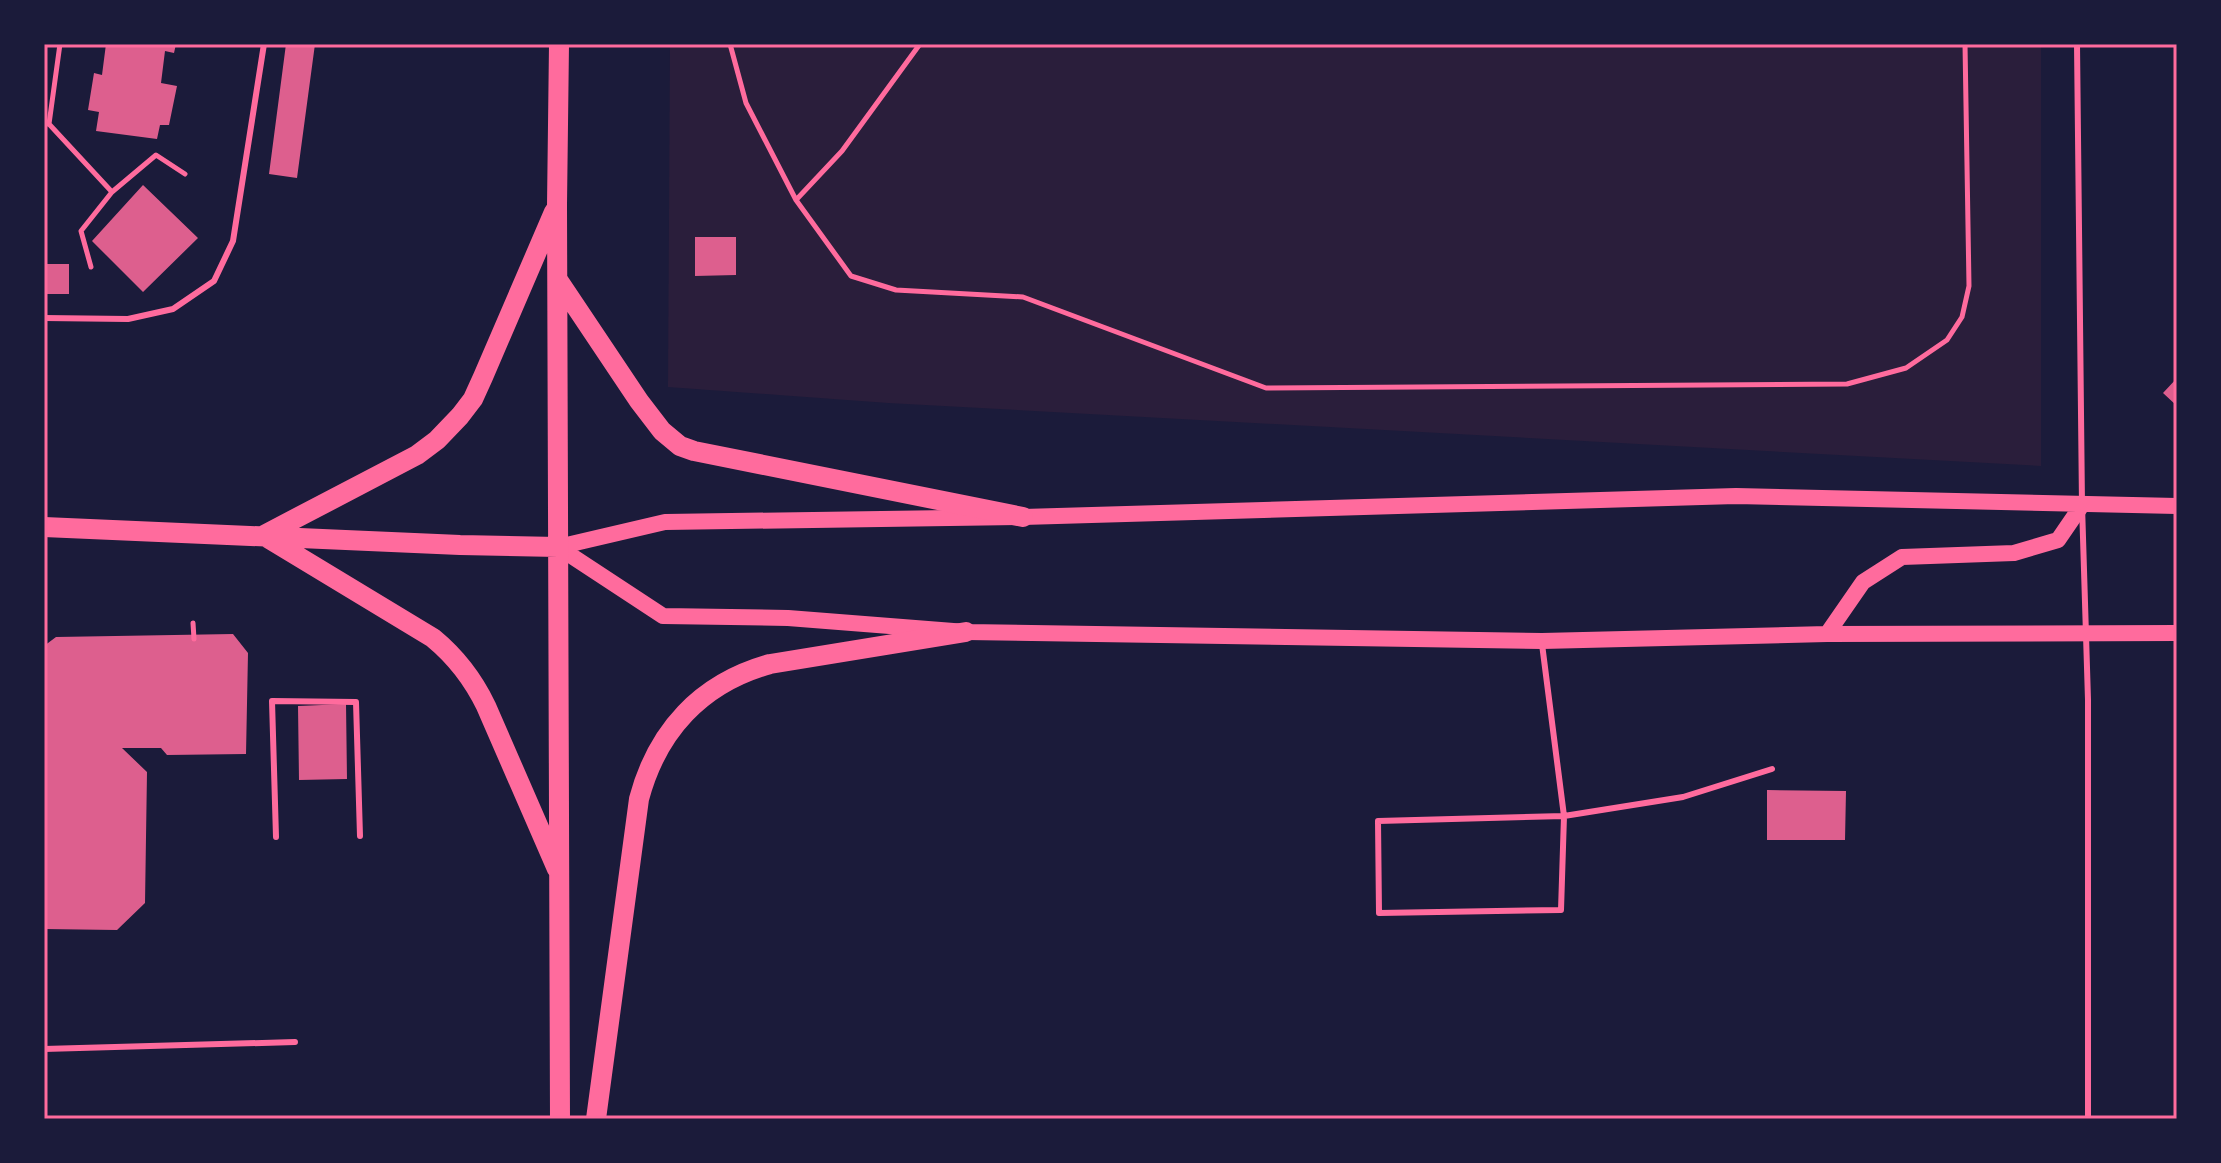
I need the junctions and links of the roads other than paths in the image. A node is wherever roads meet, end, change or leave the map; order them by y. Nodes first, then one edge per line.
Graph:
1 (264, 44) edge
2 (559, 44) edge
3 (2077, 44) edge
4 (557, 205) junction
5 (558, 280) junction
6 (44, 318) edge
7 (2082, 505) junction
8 (2177, 506) edge
9 (1023, 517) junction
10 (44, 527) edge
11 (263, 535) junction
12 (558, 547) junction
13 (966, 632) junction
14 (2177, 633) edge
15 (1827, 634) junction
16 (2087, 634) junction
17 (1542, 641) junction
18 (1772, 769) dead end
19 (1564, 816) junction
20 (360, 836) dead end
21 (276, 837) dead end
22 (560, 877) junction
23 (295, 1042) dead end
24 (44, 1049) edge
25 (560, 1119) edge
26 (596, 1119) edge
27 (2088, 1119) edge

1 - 6 lane
2 - 4 main road
3 - 7 lane
4 - 5 main road
4 - 11 main road
5 - 9 main road
5 - 12 main road
7 - 8 main road
7 - 9 main road
7 - 15 main road
7 - 16 lane
9 - 12 main road
10 - 11 main road
11 - 12 main road
11 - 22 main road
12 - 13 main road
12 - 22 main road
13 - 17 main road
13 - 26 main road
14 - 16 main road
15 - 16 main road
15 - 17 main road
16 - 27 lane
17 - 19 lane
18 - 19 lane
19 - 19 lane
20 - 21 lane
22 - 25 main road
23 - 24 lane

